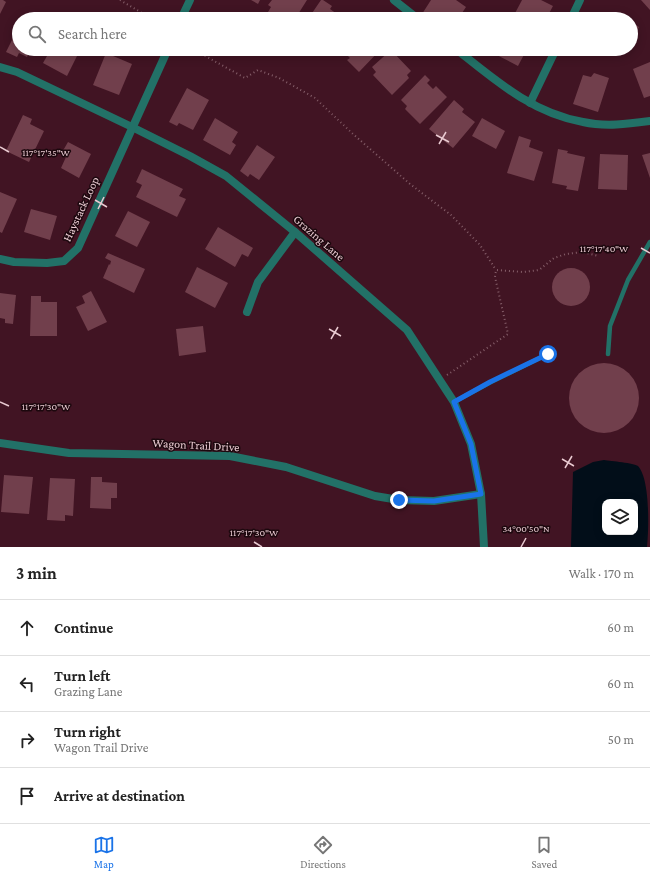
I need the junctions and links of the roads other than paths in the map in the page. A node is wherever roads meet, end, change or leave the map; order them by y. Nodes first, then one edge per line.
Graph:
1 (190, 0) edge
2 (394, 0) edge
3 (580, 0) edge
4 (184, 12) edge
5 (409, 12) edge
6 (574, 12) edge
7 (165, 56) edge
8 (465, 56) edge
9 (553, 56) edge
10 (0, 67) edge
11 (530, 103) junction
12 (650, 121) edge
13 (132, 127) junction
14 (295, 232) junction
15 (650, 242) edge
16 (0, 259) edge
17 (247, 312) dead end
18 (548, 354) dead end
19 (608, 354) dead end
20 (454, 402) junction
21 (0, 443) edge
22 (481, 494) junction
23 (484, 547) edge

1 - 4 street
2 - 5 street
3 - 6 street
7 - 13 street, Haystack Loop
8 - 11 street
9 - 11 street
10 - 13 street, Grazing Lane
11 - 12 street
13 - 14 street, Grazing Lane
13 - 16 street, Haystack Loop
14 - 17 street
14 - 20 street, Grazing Lane
15 - 19 lane
18 - 20 lane
20 - 22 street, Grazing Lane
21 - 22 street, Wagon Trail Drive
22 - 23 street, Grazing Lane

